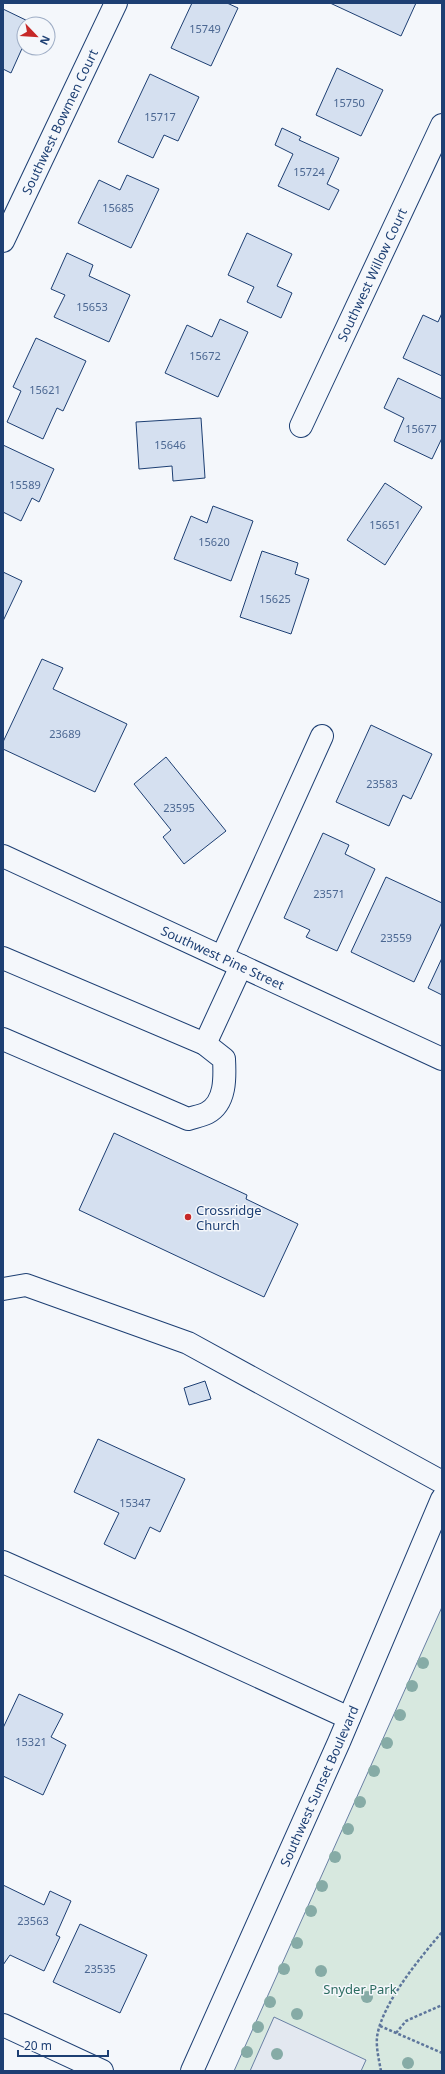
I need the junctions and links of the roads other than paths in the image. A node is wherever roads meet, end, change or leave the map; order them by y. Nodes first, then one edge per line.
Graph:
1 (116, 3) edge
2 (442, 125) edge
3 (3, 241) edge
4 (301, 426) dead end
5 (322, 736) dead end
6 (3, 856) edge
7 (3, 958) edge
8 (231, 962) junction
9 (3, 1039) edge
10 (205, 1044) junction
11 (442, 1059) edge
12 (3, 1289) edge
13 (442, 1482) edge
14 (442, 1499) edge
15 (3, 1562) edge
16 (349, 1718) junction
17 (3, 2025) edge
18 (102, 2071) edge
19 (192, 2071) edge

1 - 3 street, Southwest Bowmen Court
2 - 4 street, Southwest Willow Court
5 - 8 street
6 - 8 street, Southwest Pine Street
7 - 10 street
8 - 10 street
8 - 11 street, Southwest Pine Street
9 - 10 street
12 - 13 street
14 - 16 street, Southwest Sunset Boulevard
15 - 16 street
16 - 19 street, Southwest Sunset Boulevard
17 - 18 street

